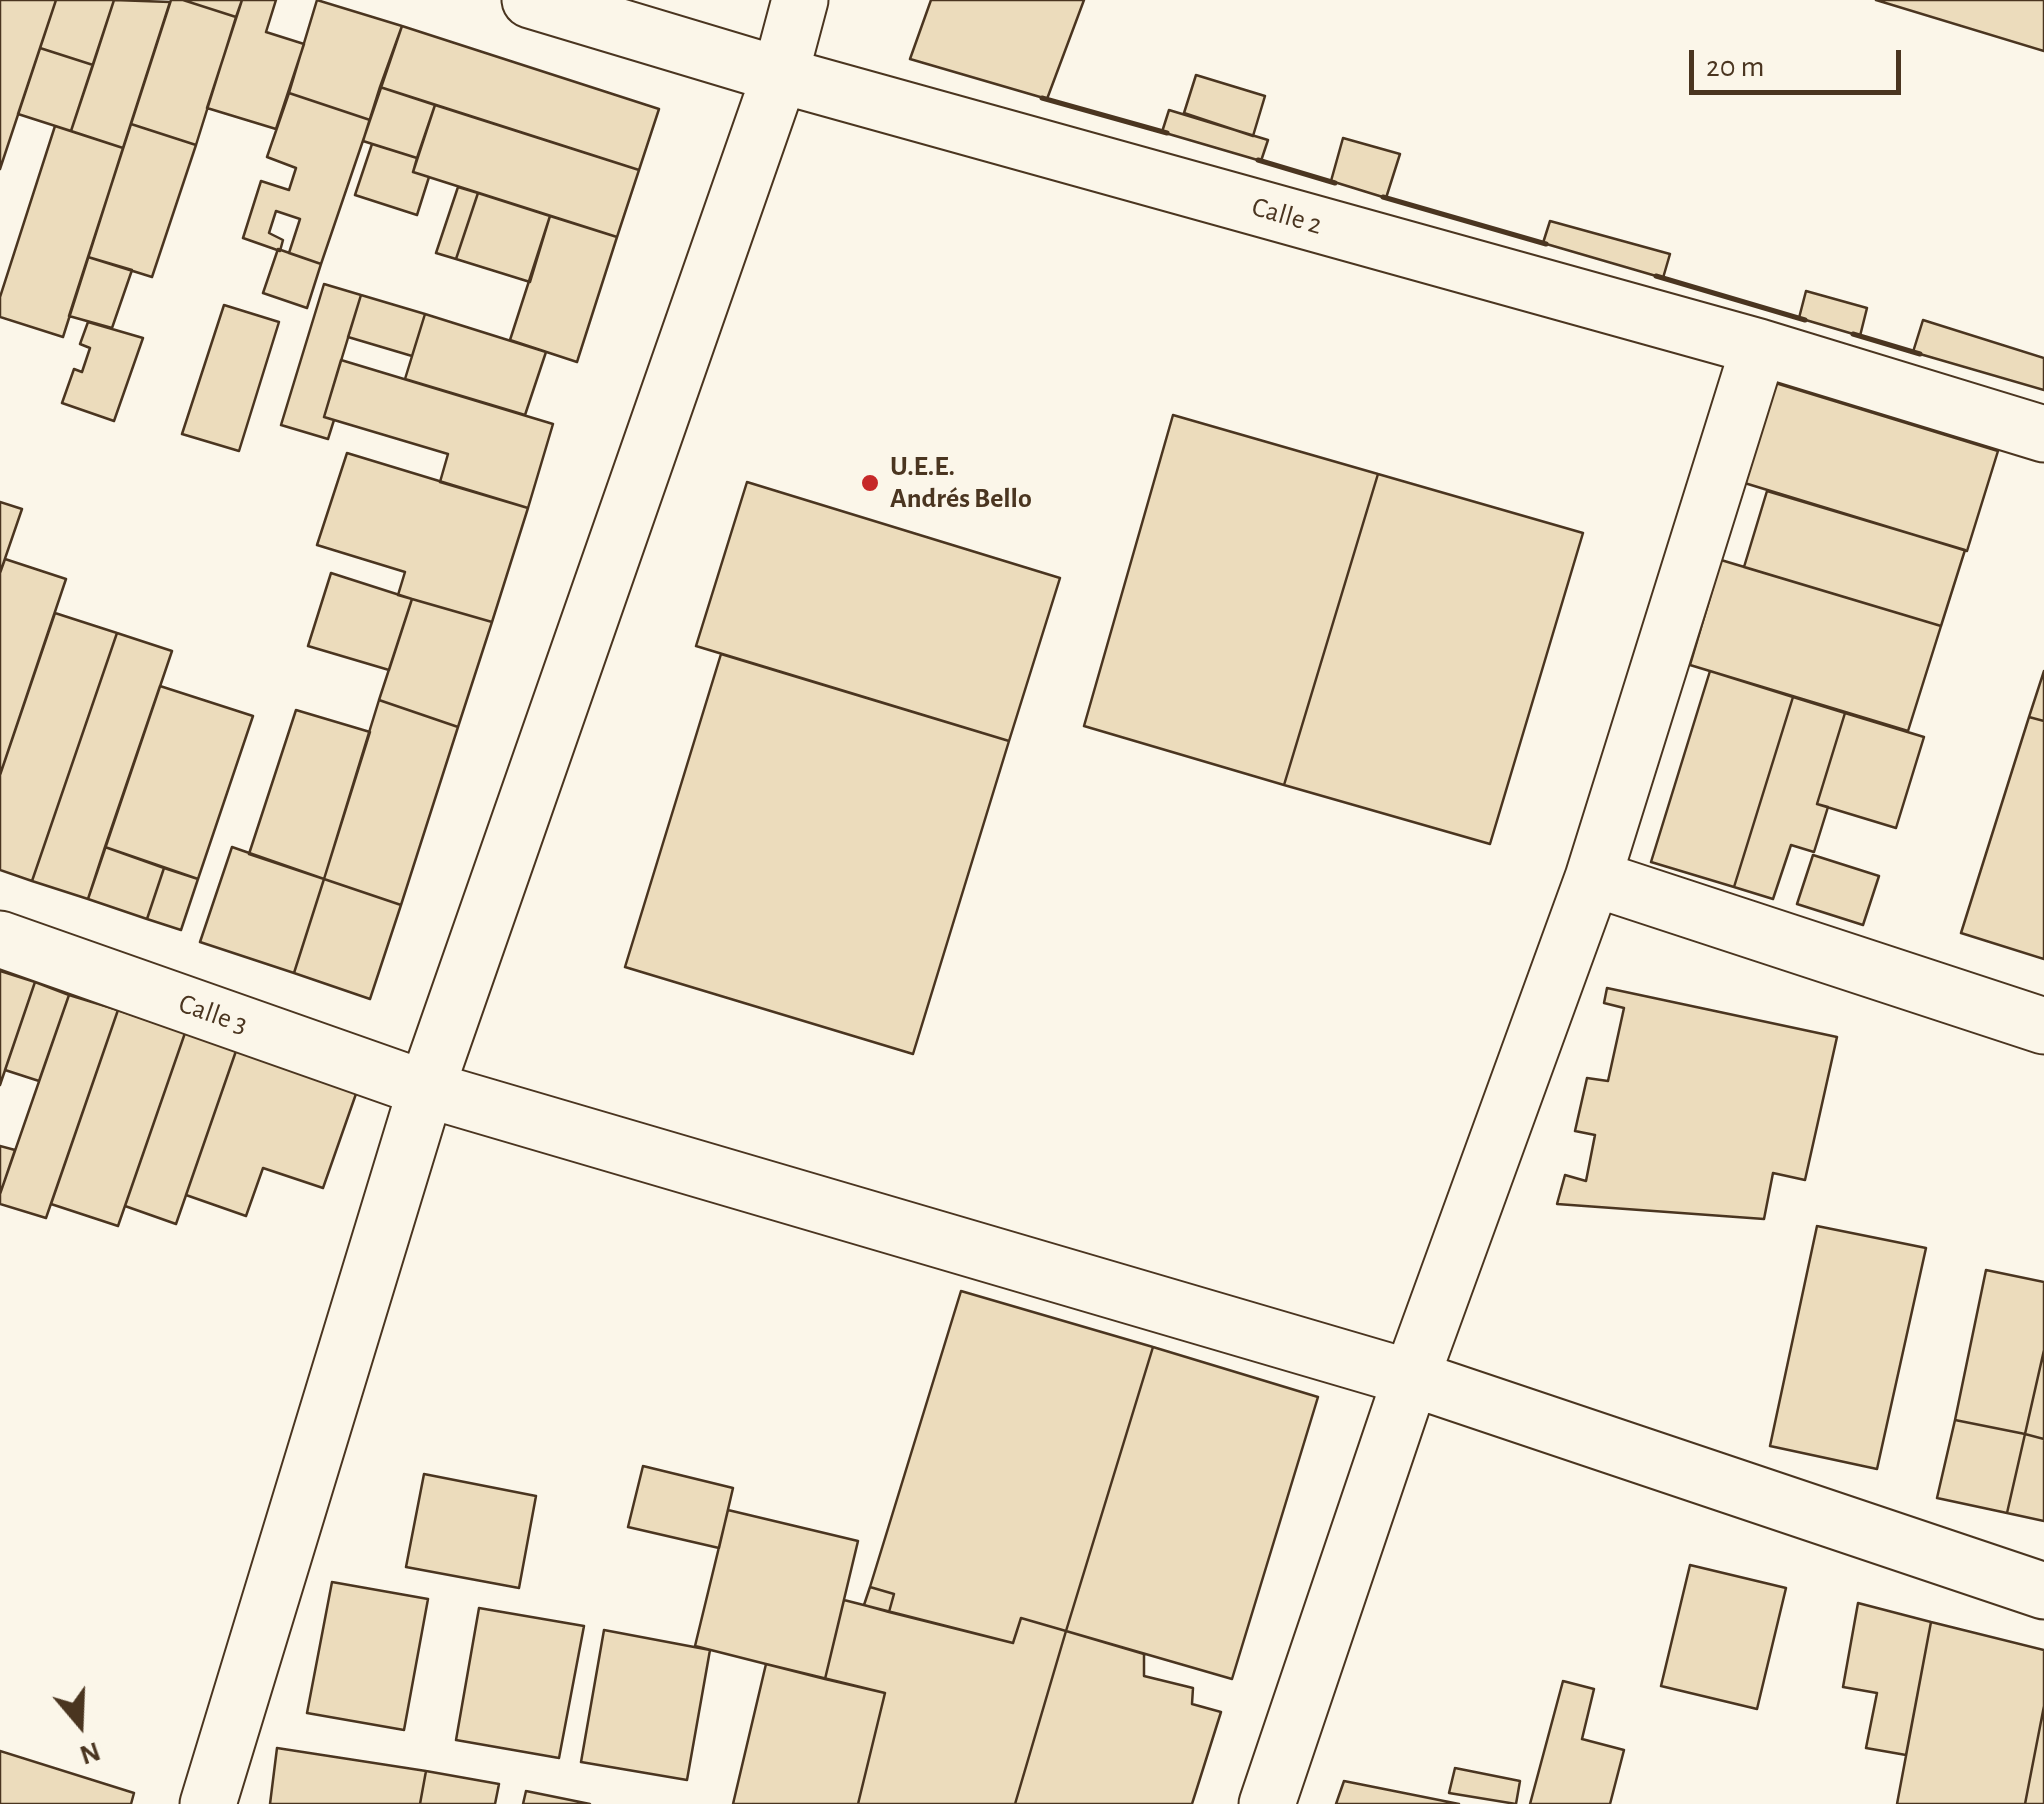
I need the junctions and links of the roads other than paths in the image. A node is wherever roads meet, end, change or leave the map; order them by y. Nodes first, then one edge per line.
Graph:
1 (530, 0) edge
2 (800, 0) edge
3 (780, 75) junction
4 (1759, 348) junction
5 (2044, 434) edge
6 (1593, 878) junction
7 (0, 939) edge
8 (2044, 1026) edge
9 (426, 1089) junction
10 (1412, 1378) junction
11 (2044, 1590) edge
12 (208, 1804) edge
13 (1267, 1804) edge

1 - 3 street, Calle 2
2 - 3 street
3 - 4 street, Calle 2
3 - 9 street
4 - 5 street, Calle 2
4 - 6 street
6 - 8 street
6 - 10 street
7 - 9 street, Calle 3
9 - 10 street, Calle 3
9 - 12 street
10 - 11 street, Calle 3
10 - 13 street

